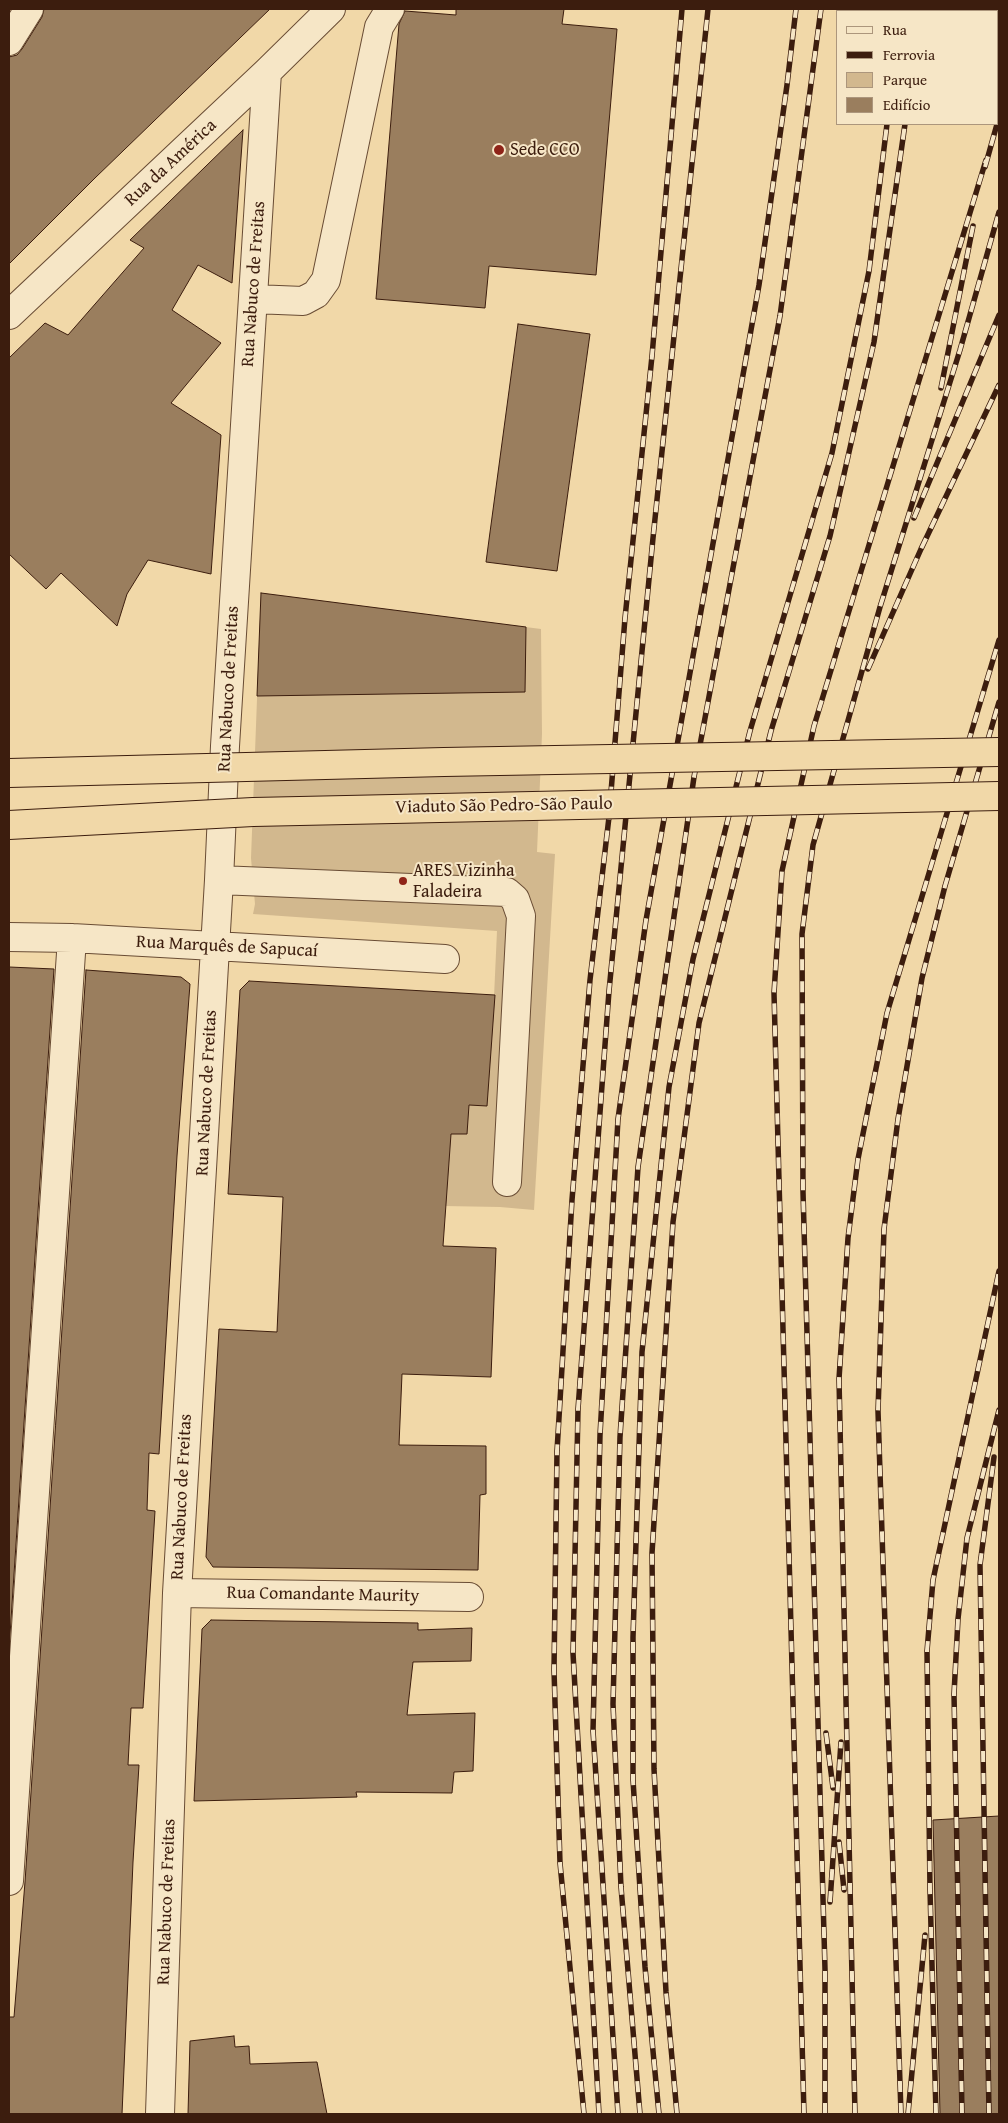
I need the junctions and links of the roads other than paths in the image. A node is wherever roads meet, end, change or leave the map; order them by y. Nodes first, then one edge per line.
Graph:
1 (29, 9) edge
2 (332, 9) edge
3 (390, 9) edge
4 (9, 41) edge
5 (267, 72) junction
6 (254, 299) junction
7 (9, 315) edge
8 (999, 752) edge
9 (9, 772) edge
10 (999, 796) edge
11 (9, 825) edge
12 (219, 880) junction
13 (9, 937) edge
14 (72, 938) junction
15 (215, 946) junction
16 (445, 959) dead end
17 (507, 1182) dead end
18 (176, 1593) junction
19 (469, 1598) dead end
20 (9, 1881) edge
21 (160, 2114) edge

1 - 4 street
2 - 5 street, Rua da América
3 - 6 street
5 - 6 street, Rua Nabuco de Freitas
5 - 7 street, Rua da América
6 - 12 street, Rua Nabuco de Freitas
8 - 9 main road, bridge
10 - 11 main road, Viaduto São Pedro-São Paulo, bridge
12 - 15 street, Rua Nabuco de Freitas
12 - 17 street
13 - 14 street, Rua Marquês de Sapucaí
14 - 15 street, Rua Marquês de Sapucaí
14 - 20 street
15 - 16 street, Rua Marquês de Sapucaí
15 - 18 street, Rua Nabuco de Freitas
18 - 19 street, Rua Comandante Maurity
18 - 21 street, Rua Nabuco de Freitas

